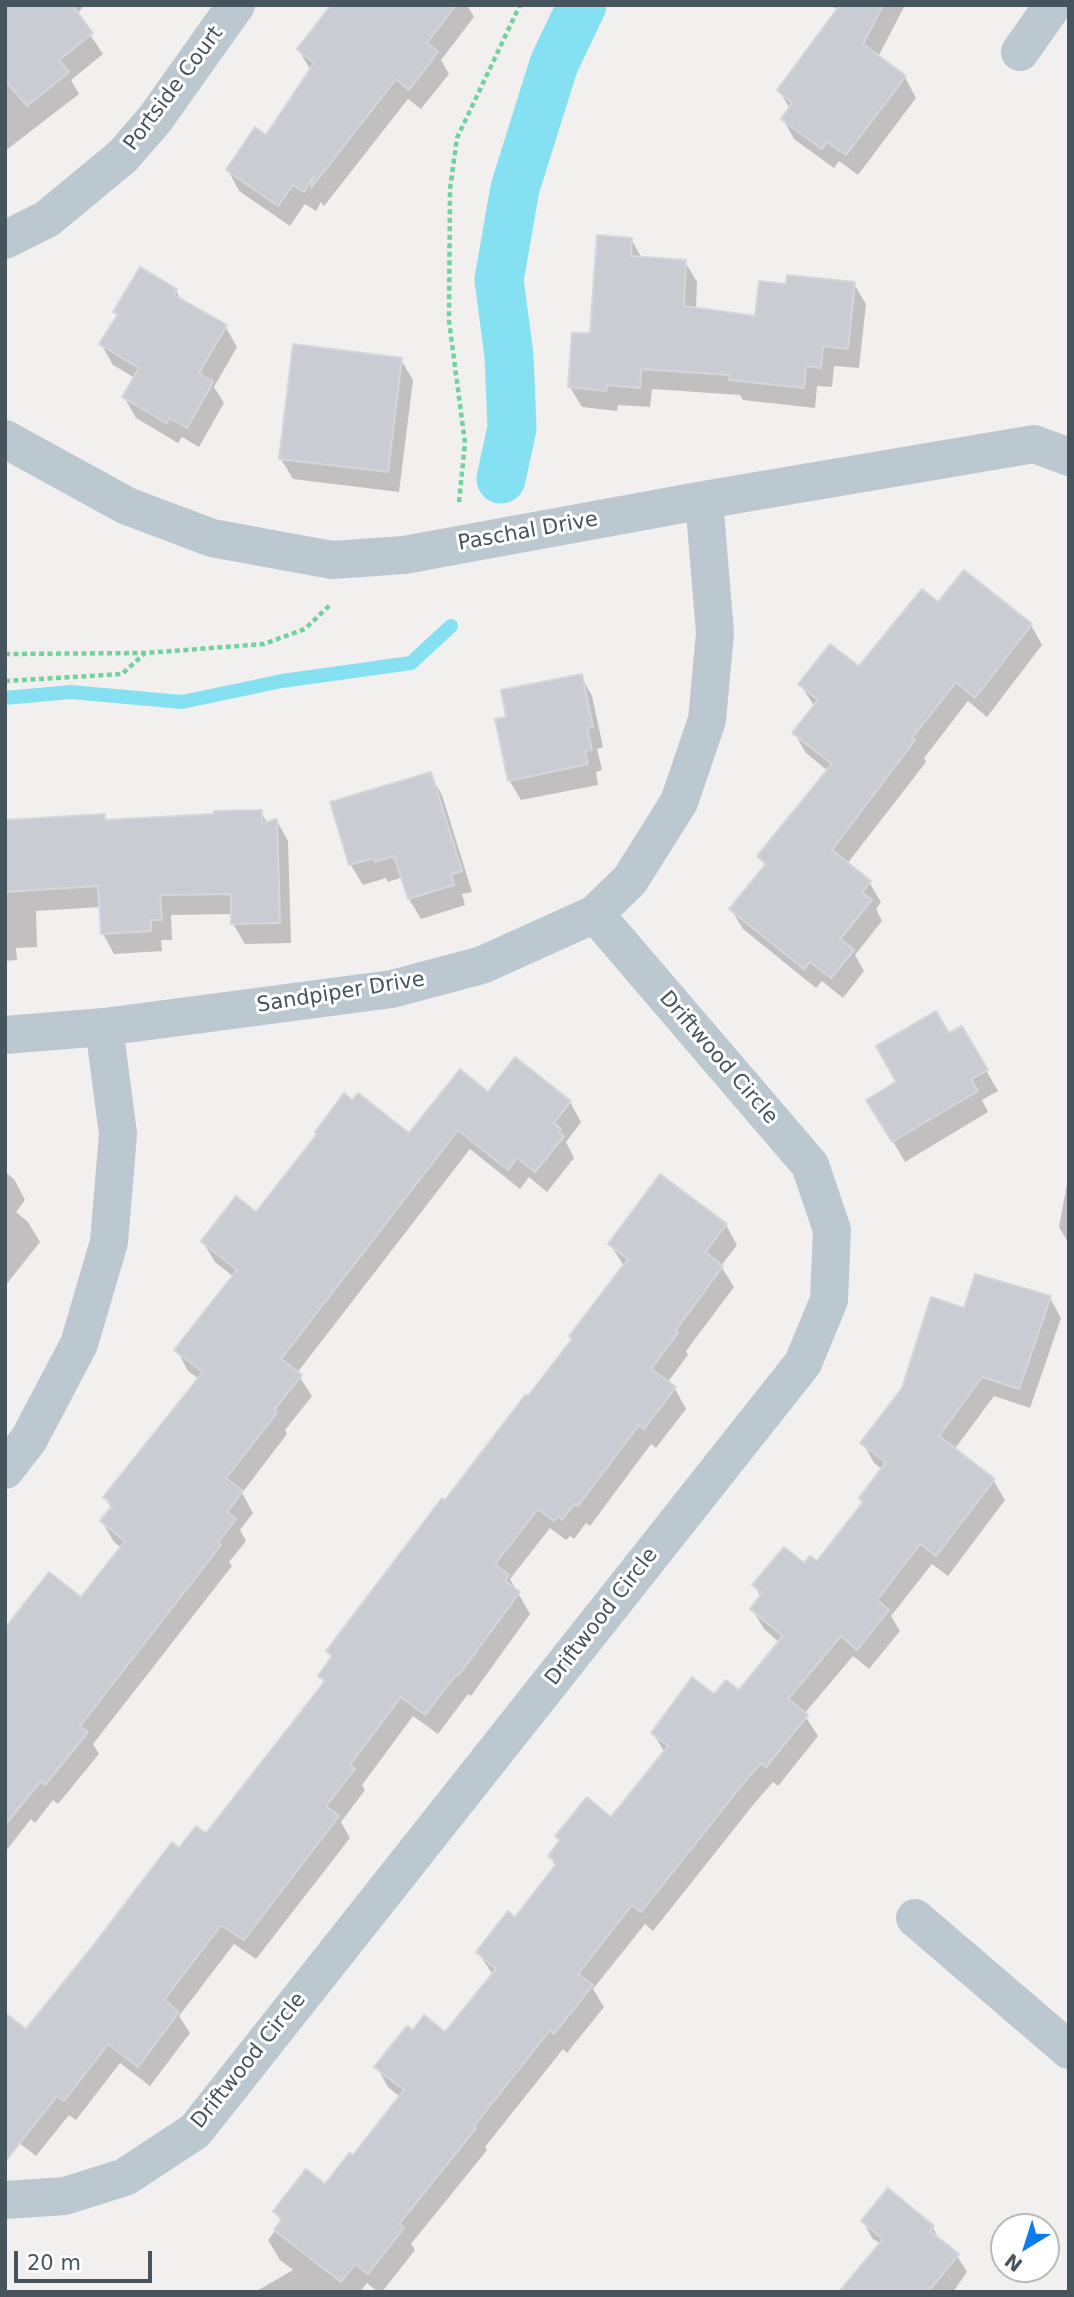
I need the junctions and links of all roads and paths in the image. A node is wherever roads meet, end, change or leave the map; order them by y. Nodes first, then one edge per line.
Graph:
1 (236, 5) edge
2 (520, 5) edge
3 (1054, 5) edge
4 (1020, 52) dead end
5 (5, 240) edge
6 (5, 439) edge
7 (1069, 457) edge
8 (704, 500) junction
9 (458, 510) dead end
10 (336, 599) dead end
11 (146, 653) junction
12 (5, 654) edge
13 (5, 681) edge
14 (595, 914) junction
15 (104, 1027) junction
16 (5, 1035) edge
17 (5, 1470) edge
18 (915, 1918) dead end
19 (1069, 2050) edge
20 (5, 2200) edge

1 - 5 street, Portside Court
2 - 9 path
3 - 4 street
6 - 8 street, Paschal Drive
7 - 8 street, Paschal Drive
8 - 14 street, Sandpiper Drive
10 - 11 path
11 - 12 path
11 - 13 path
14 - 15 street, Sandpiper Drive
14 - 20 street, Driftwood Circle
15 - 16 street, Sandpiper Drive
15 - 17 street
18 - 19 street

